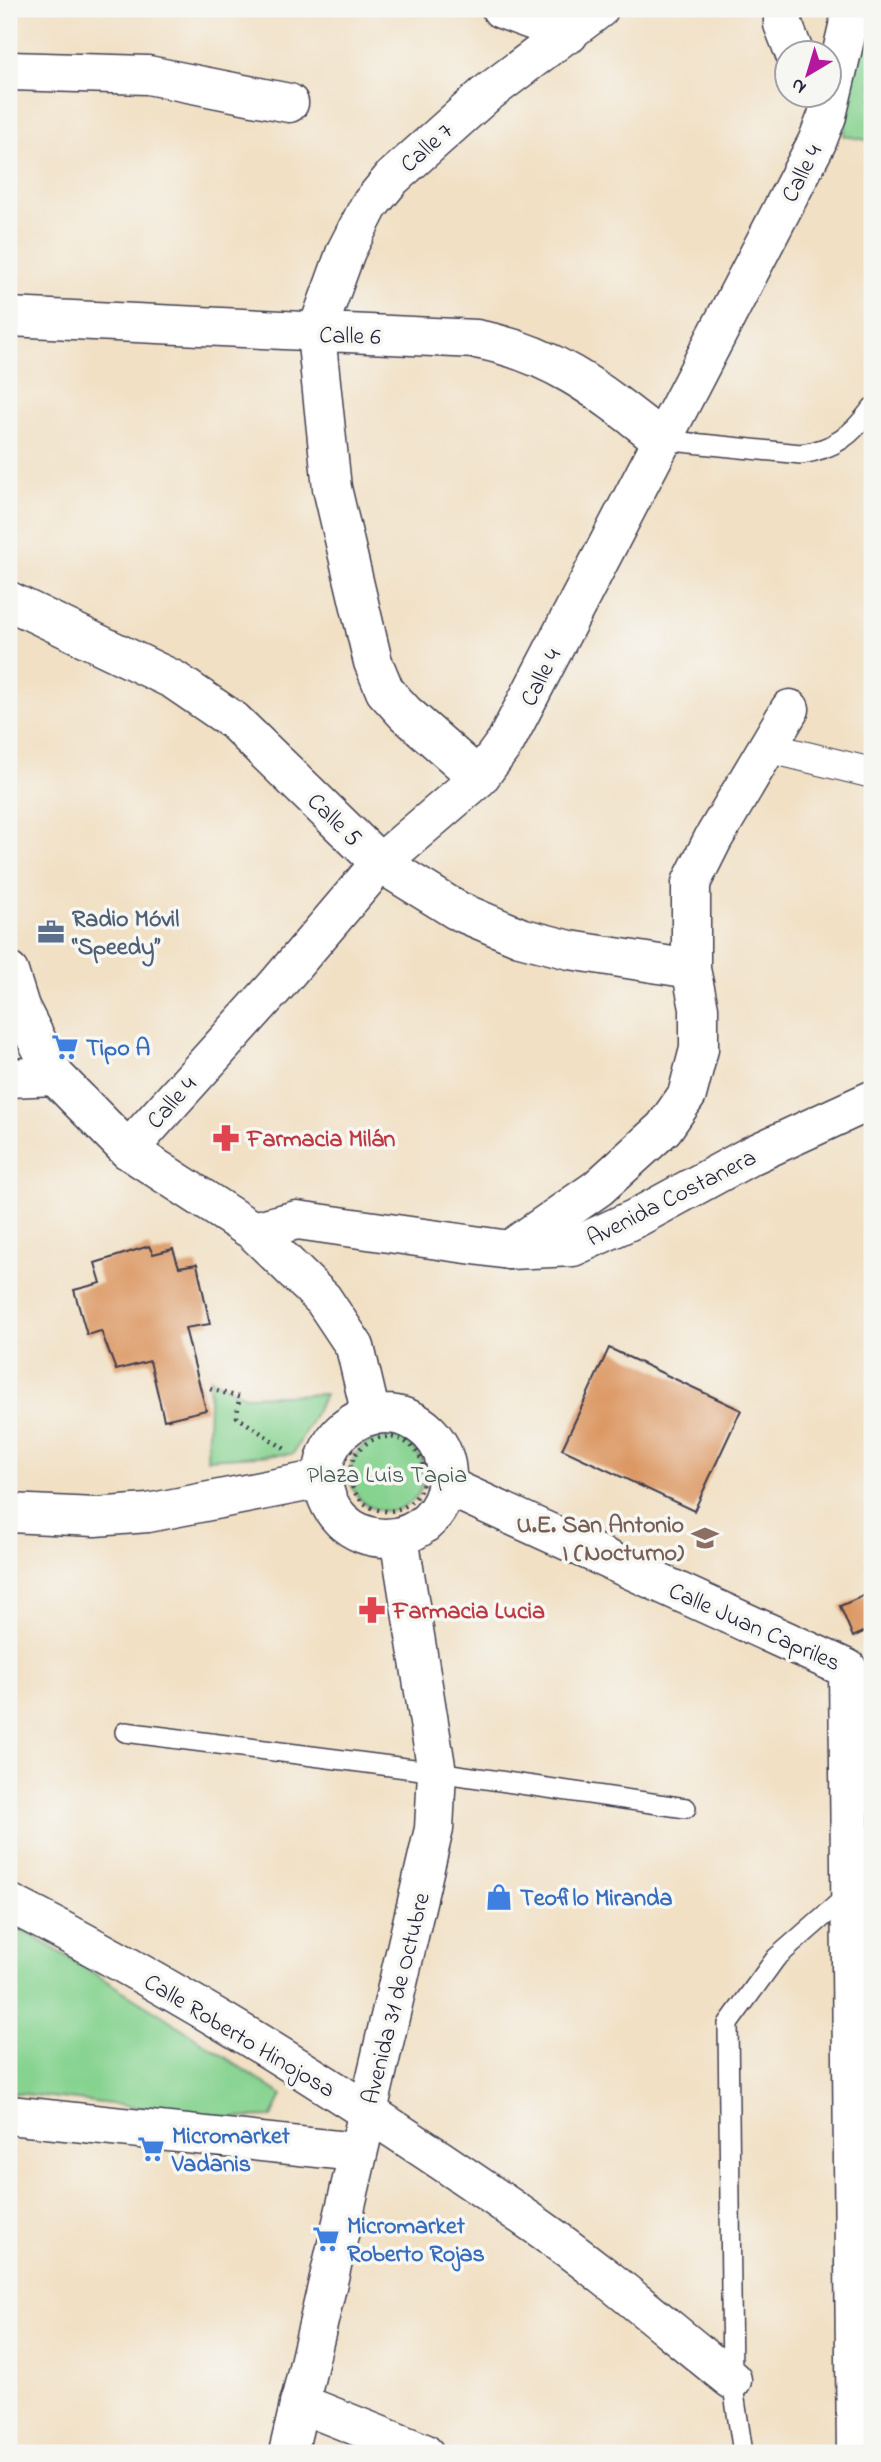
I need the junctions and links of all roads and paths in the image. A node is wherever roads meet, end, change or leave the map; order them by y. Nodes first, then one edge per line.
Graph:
1 (501, 9) edge
2 (599, 9) edge
3 (783, 9) edge
4 (852, 9) edge
5 (569, 33) junction
6 (788, 38) edge
7 (842, 41) edge
8 (9, 71) edge
9 (289, 103) dead end
10 (822, 108) edge
11 (9, 317) edge
12 (316, 334) junction
13 (872, 408) edge
14 (662, 440) junction
15 (9, 601) edge
16 (790, 709) dead end
17 (766, 747) junction
18 (872, 773) edge
19 (479, 778) junction
20 (380, 863) junction
21 (691, 969) junction
22 (9, 972) edge
23 (55, 1076) junction
24 (9, 1078) edge
25 (872, 1100) edge
26 (128, 1150) junction
27 (253, 1231) junction
28 (509, 1250) junction
29 (210, 1389) dead end
30 (371, 1415) junction
31 (345, 1446) junction
32 (293, 1454) dead end
33 (323, 1479) junction
34 (447, 1486) junction
35 (9, 1513) edge
36 (399, 1537) junction
37 (860, 1674) edge
38 (125, 1732) dead end
39 (437, 1772) junction
40 (686, 1808) dead end
41 (849, 1894) junction
42 (9, 1903) edge
43 (366, 2113) junction
44 (9, 2115) edge
45 (356, 2152) junction
46 (732, 2380) junction
47 (299, 2403) junction
48 (288, 2453) edge
49 (424, 2453) edge
50 (743, 2453) edge
51 (856, 2453) edge

1 - 5 street
2 - 5 street, Calle 7
3 - 6 street
4 - 7 street, Calle 4
5 - 12 street, Calle 7
8 - 9 street
10 - 14 street, Calle 4
11 - 12 street, Calle 6
12 - 14 street, Calle 6
12 - 19 street
13 - 14 lane
14 - 19 street, Calle 4
15 - 20 street, Calle 5
16 - 17 street
17 - 18 street
17 - 21 street
19 - 20 street, Calle 4
20 - 21 street, Calle 5
20 - 26 street, Calle 4
21 - 28 street
22 - 23 street
23 - 24 street
23 - 26 street
25 - 28 street, Avenida Costanera
26 - 27 street
27 - 28 street, Avenida Costanera
27 - 30 street
29 - 32 path
30 - 31 street
30 - 34 street
31 - 31 path
31 - 33 street
33 - 35 street
33 - 36 street
34 - 36 street
34 - 37 street, Calle Juan Capriles
36 - 39 street, Avenida 31 de Octubre
37 - 41 street
38 - 39 lane
39 - 40 lane
39 - 43 street, Avenida 31 de Octubre
41 - 46 lane
41 - 51 street
42 - 43 street, Calle Roberto Hinojosa
43 - 45 street, Avenida 31 de Octubre
43 - 46 street, Calle Roberto Hinojosa
44 - 45 street
45 - 47 street, Avenida 31 de Octubre
46 - 50 lane
47 - 48 street, Avenida 31 de Octubre
47 - 49 street

